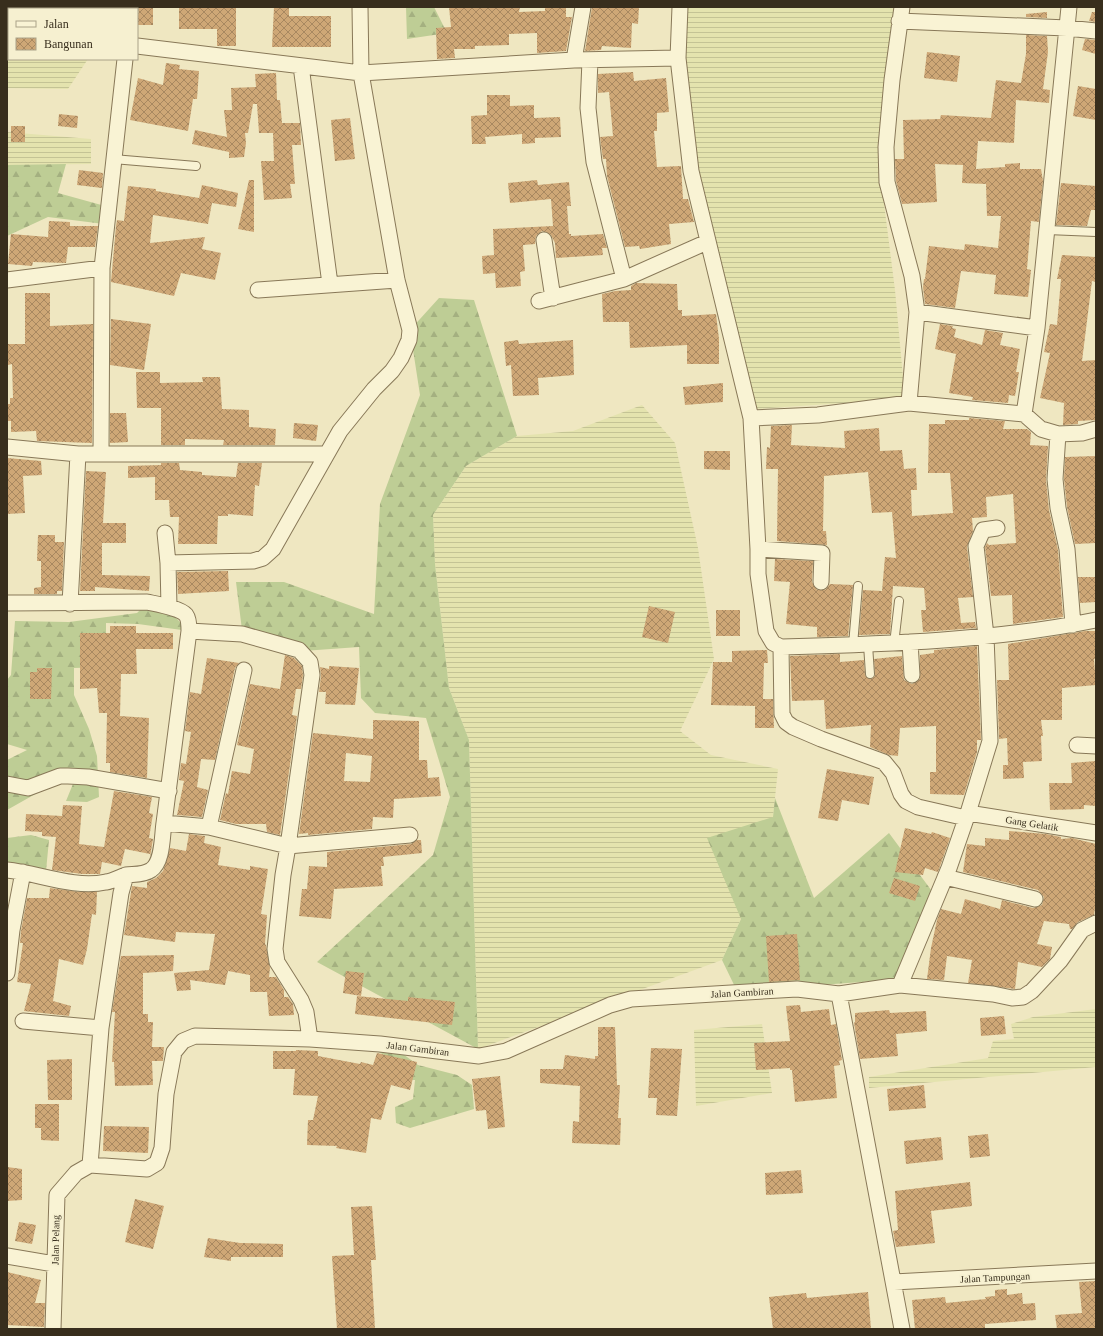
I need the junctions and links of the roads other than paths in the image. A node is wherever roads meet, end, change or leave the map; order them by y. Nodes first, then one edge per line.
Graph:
1 (360, 7) edge
2 (582, 7) edge
3 (680, 7) edge
4 (1069, 7) edge
5 (900, 14) edge
6 (1067, 28) junction
7 (1096, 31) edge
8 (138, 46) edge
9 (678, 58) junction
10 (125, 60) edge
11 (574, 60) junction
12 (590, 60) junction
13 (301, 66) junction
14 (361, 73) junction
15 (113, 159) junction
16 (196, 166) dead end
17 (1047, 230) junction
18 (1096, 232) edge
19 (544, 240) dead end
20 (707, 242) junction
21 (102, 268) junction
22 (624, 279) junction
23 (7, 280) edge
24 (397, 280) junction
25 (330, 284) junction
26 (258, 290) dead end
27 (917, 312) junction
28 (1037, 328) junction
29 (909, 403) junction
30 (1024, 414) junction
31 (751, 418) junction
32 (1096, 429) edge
33 (1058, 434) junction
34 (7, 447) edge
35 (101, 453) junction
36 (78, 454) junction
37 (326, 454) junction
38 (997, 528) dead end
39 (166, 533) dead end
40 (758, 548) junction
41 (168, 563) junction
42 (821, 582) dead end
43 (858, 586) dead end
44 (899, 601) dead end
45 (7, 603) edge
46 (70, 604) junction
47 (169, 607) junction
48 (1096, 620) edge
49 (1073, 625) junction
50 (189, 631) junction
51 (986, 636) junction
52 (910, 642) junction
53 (894, 644) junction
54 (853, 645) junction
55 (868, 645) junction
56 (781, 647) junction
57 (244, 670) dead end
58 (870, 674) dead end
59 (912, 675) dead end
60 (1077, 745) dead end
61 (1096, 746) edge
62 (7, 784) edge
63 (169, 791) junction
64 (967, 816) junction
65 (164, 823) junction
66 (209, 827) junction
67 (1096, 834) edge
68 (410, 836) dead end
69 (288, 846) junction
70 (7, 870) edge
71 (23, 872) junction
72 (126, 875) junction
73 (945, 877) junction
74 (1035, 899) dead end
75 (1096, 923) edge
76 (7, 973) edge
77 (900, 985) junction
78 (839, 994) junction
79 (24, 1021) dead end
80 (101, 1028) junction
81 (310, 1039) junction
82 (90, 1165) junction
83 (7, 1256) edge
84 (54, 1264) junction
85 (1096, 1271) edge
86 (894, 1282) junction
87 (53, 1329) edge
88 (902, 1329) edge

1 - 14 street
2 - 11 street
3 - 9 street
4 - 6 street
5 - 6 street
5 - 27 street
6 - 7 street
6 - 17 street
8 - 13 street
9 - 12 street
9 - 20 street
10 - 15 street
11 - 12 street
11 - 14 street
12 - 22 street
13 - 14 street
13 - 25 street
14 - 24 street
15 - 16 lane
15 - 21 street
17 - 18 lane
17 - 28 street
19 - 22 street
20 - 22 street
20 - 31 street
21 - 23 street
21 - 35 street
24 - 25 street
24 - 37 street
25 - 26 street
27 - 28 street
27 - 29 street
28 - 30 street
29 - 30 street
29 - 31 street
30 - 33 street
31 - 40 street
32 - 33 street
33 - 49 street
34 - 36 street
35 - 36 street
35 - 37 street
36 - 46 street
37 - 41 street
38 - 51 street
39 - 41 street
40 - 42 street
40 - 56 street
41 - 47 street
43 - 54 lane
44 - 53 lane
45 - 46 street
46 - 47 street
47 - 50 street
48 - 49 street
49 - 51 street
50 - 63 street
50 - 69 street
51 - 52 street
51 - 64 street
52 - 53 street
52 - 59 street
53 - 55 street
54 - 55 street
54 - 56 street
55 - 58 lane
56 - 64 street, Gang Gelatik
57 - 66 street
60 - 61 street
62 - 63 street
63 - 65 street
64 - 67 street, Gang Gelatik
64 - 73 street
65 - 66 street
65 - 72 street
66 - 69 street
68 - 69 street
69 - 81 street
70 - 71 street
71 - 72 street
71 - 76 street
72 - 80 street
73 - 74 street
73 - 77 street
75 - 77 street, Jalan Gambiran
77 - 78 street, Jalan Gambiran
78 - 81 street, Jalan Gambiran
78 - 86 street
79 - 80 street
80 - 82 street
81 - 82 street, Jalan Gambiran
82 - 84 street, Jalan Pelang
83 - 84 street
84 - 87 street, Jalan Pelang
85 - 86 street, Jalan Tampungan
86 - 88 street

